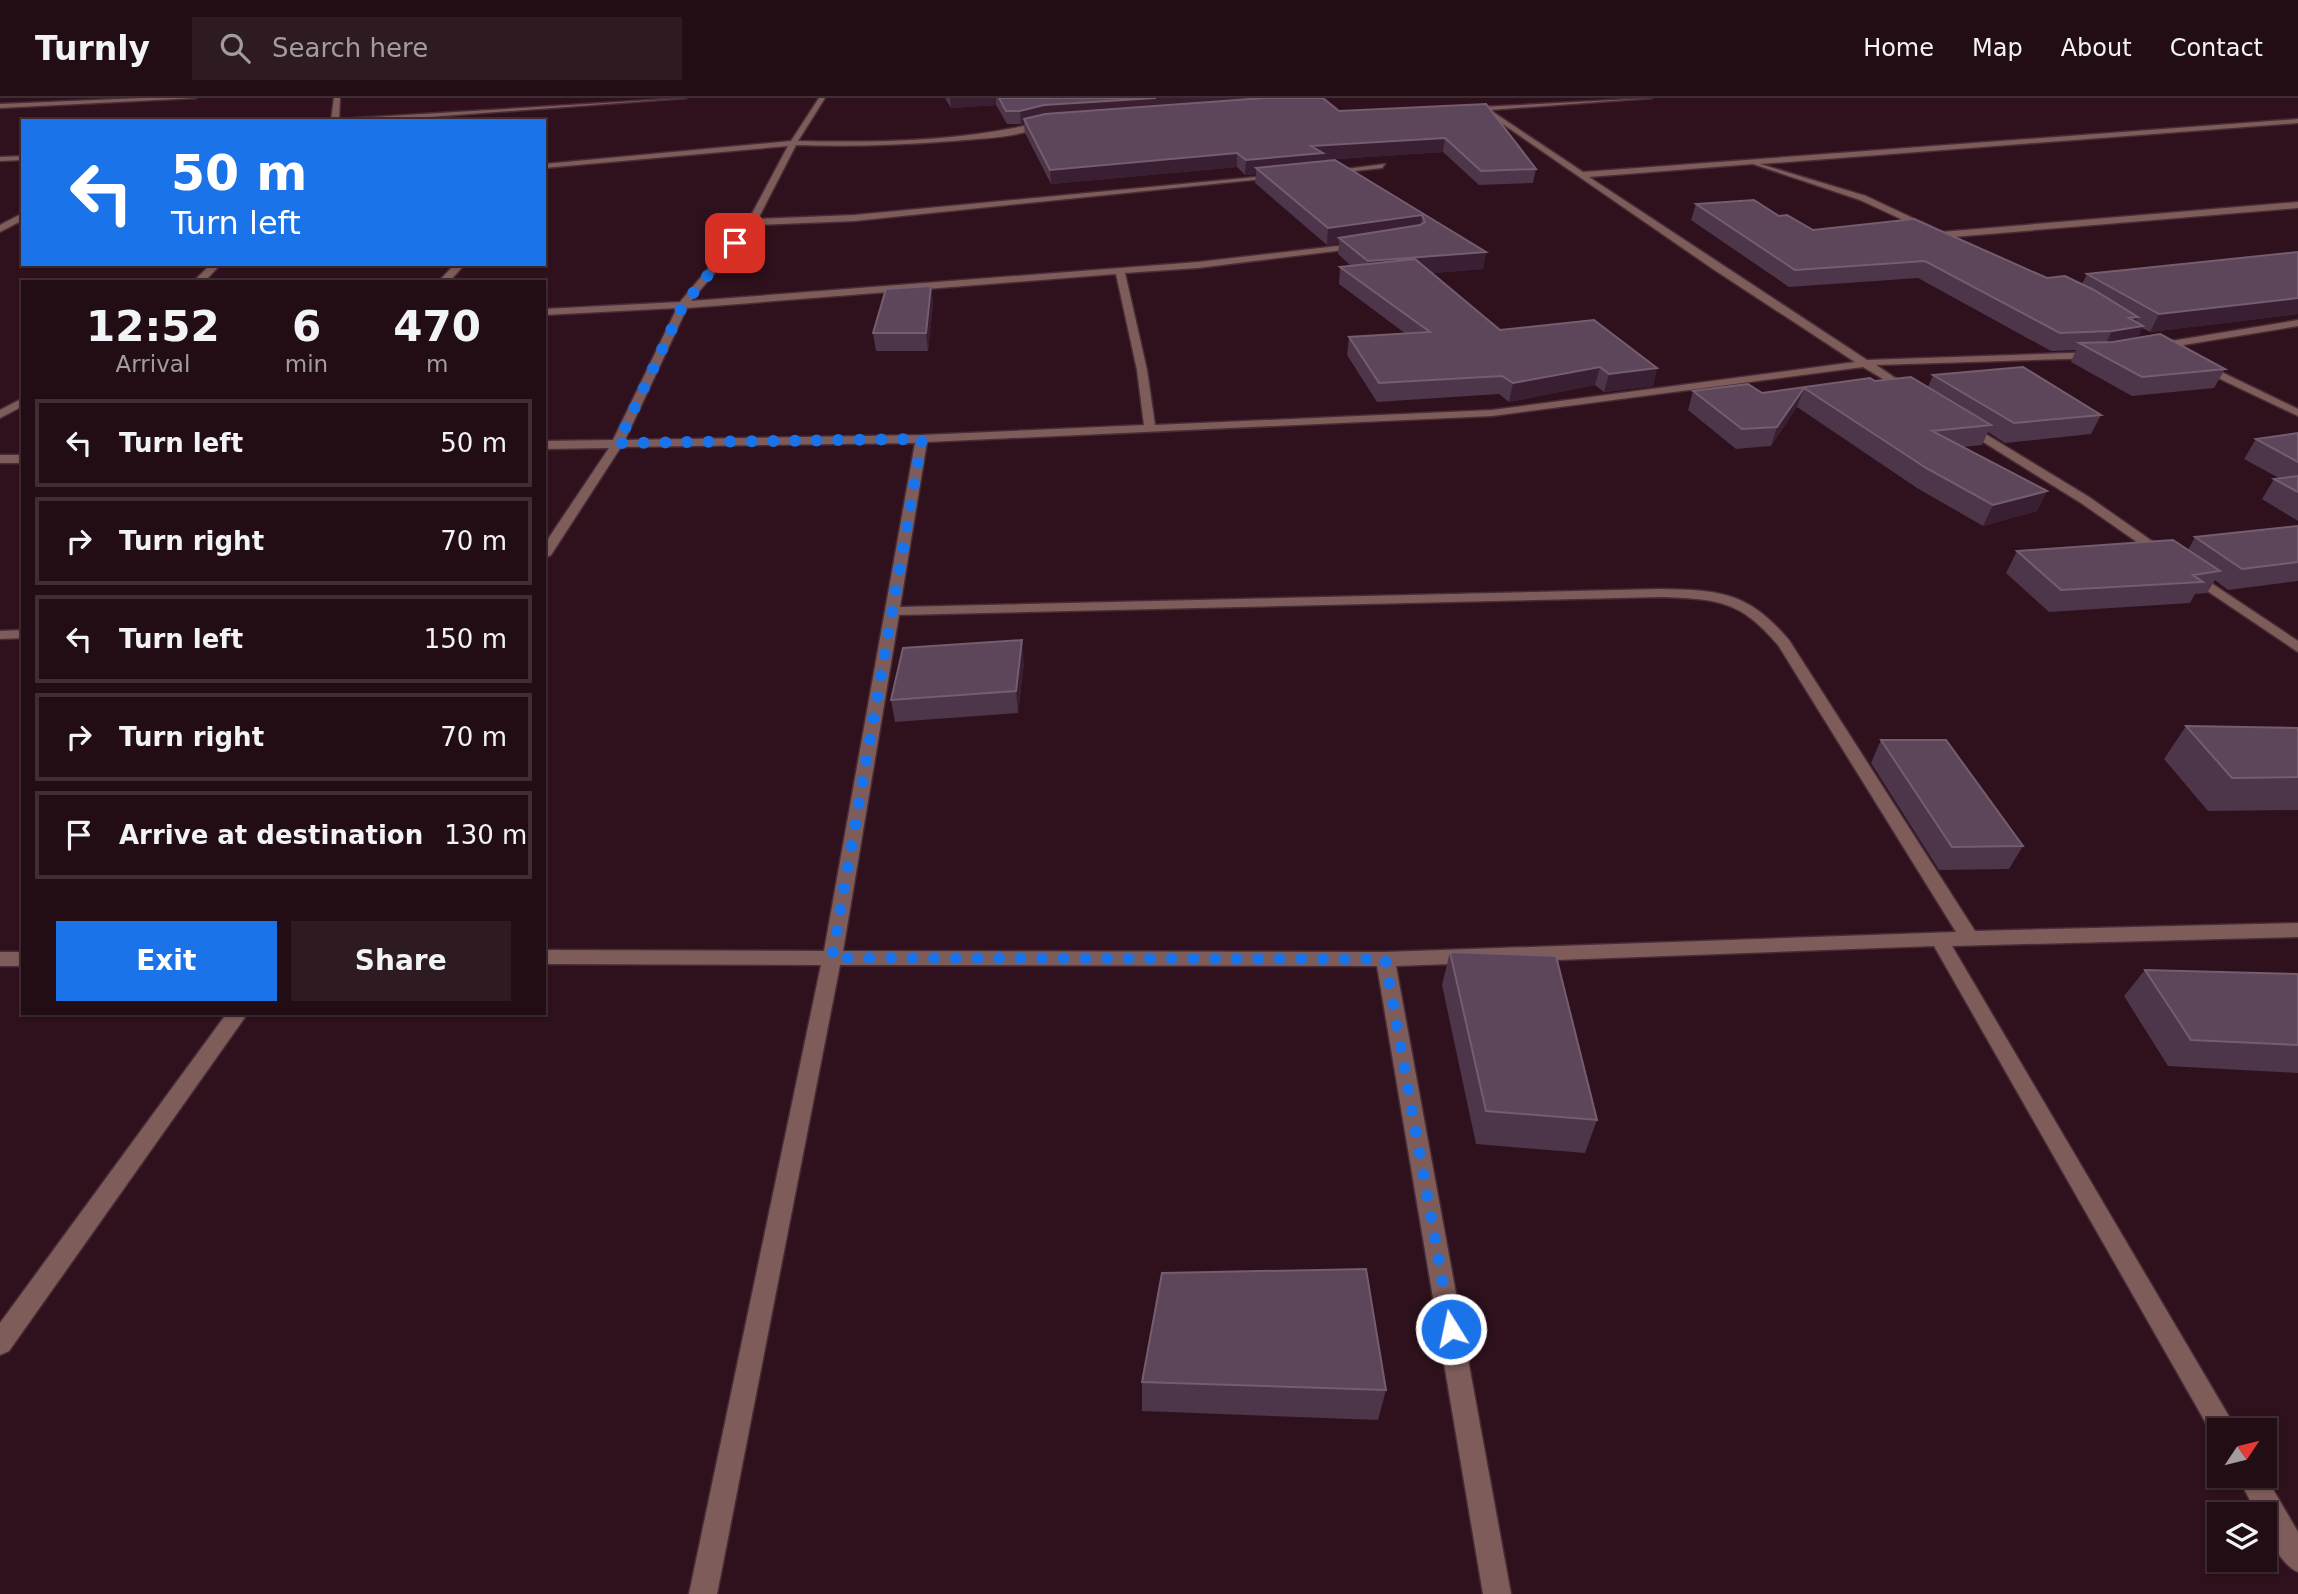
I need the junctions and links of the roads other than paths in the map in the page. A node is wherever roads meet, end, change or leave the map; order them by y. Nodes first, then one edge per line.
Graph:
1 (193, 98) edge
2 (338, 98) edge
3 (683, 98) edge
4 (822, 98) edge
5 (1649, 98) edge
6 (1574, 100) edge
7 (0, 106) edge
8 (335, 119) edge
9 (370, 119) edge
10 (2298, 121) edge
11 (1059, 122) edge
12 (793, 144) junction
13 (21, 158) edge
14 (0, 159) edge
15 (1746, 162) junction
16 (554, 165) junction
17 (546, 166) edge
18 (1382, 166) dead end
19 (546, 171) edge
20 (1314, 173) edge
21 (1579, 175) junction
22 (1287, 176) edge
23 (2298, 205) edge
24 (21, 217) edge
25 (752, 222) junction
26 (0, 229) edge
27 (1941, 235) junction
28 (1367, 244) edge
29 (1965, 246) edge
30 (215, 266) edge
31 (459, 266) edge
32 (1120, 271) junction
33 (200, 280) edge
34 (445, 280) edge
35 (683, 305) junction
36 (546, 312) edge
37 (2298, 323) edge
38 (2147, 339) edge
39 (2159, 346) junction
40 (2137, 349) edge
41 (2114, 353) edge
42 (2182, 357) edge
43 (2194, 363) edge
44 (1864, 364) junction
45 (1922, 400) edge
46 (21, 402) edge
47 (2298, 413) edge
48 (0, 415) edge
49 (1957, 421) edge
50 (1150, 429) junction
51 (922, 439) junction
52 (618, 443) junction
53 (546, 445) edge
54 (0, 459) edge
55 (21, 459) edge
56 (546, 552) edge
57 (892, 611) junction
58 (21, 634) edge
59 (0, 635) edge
60 (2298, 648) edge
61 (2298, 930) edge
62 (1970, 938) junction
63 (1939, 939) junction
64 (546, 957) edge
65 (832, 958) junction
66 (0, 959) edge
67 (21, 959) edge
68 (1385, 959) junction
69 (237, 1015) edge
70 (0, 1343) edge
71 (2217, 1418) edge
72 (2258, 1488) edge
73 (2298, 1558) edge
74 (703, 1594) edge
75 (1497, 1594) edge

1 - 7 street
2 - 8 street
3 - 9 street
4 - 12 street
5 - 6 street
6 - 21 street
10 - 15 street
11 - 12 street
12 - 16 street
12 - 25 street
13 - 14 street
15 - 21 street
15 - 27 street
16 - 17 street
16 - 19 street
18 - 20 street
21 - 44 street
22 - 25 street
23 - 27 street
24 - 26 street
25 - 35 street
27 - 29 street
28 - 32 street
30 - 33 street
31 - 34 street
32 - 35 street
32 - 50 street
35 - 36 street
35 - 52 street
37 - 39 street
38 - 39 street
39 - 40 street
39 - 42 street
41 - 44 street
43 - 47 street
44 - 45 street
44 - 50 street
46 - 48 street
49 - 60 street
50 - 51 street
51 - 52 street
51 - 57 street
52 - 53 street
52 - 56 street
54 - 55 street
57 - 62 street
57 - 65 street
58 - 59 street
61 - 62 street
62 - 63 street
63 - 68 street
63 - 71 street
64 - 65 street
65 - 68 street
65 - 74 street
66 - 67 street
68 - 75 street
69 - 70 street
72 - 73 street

